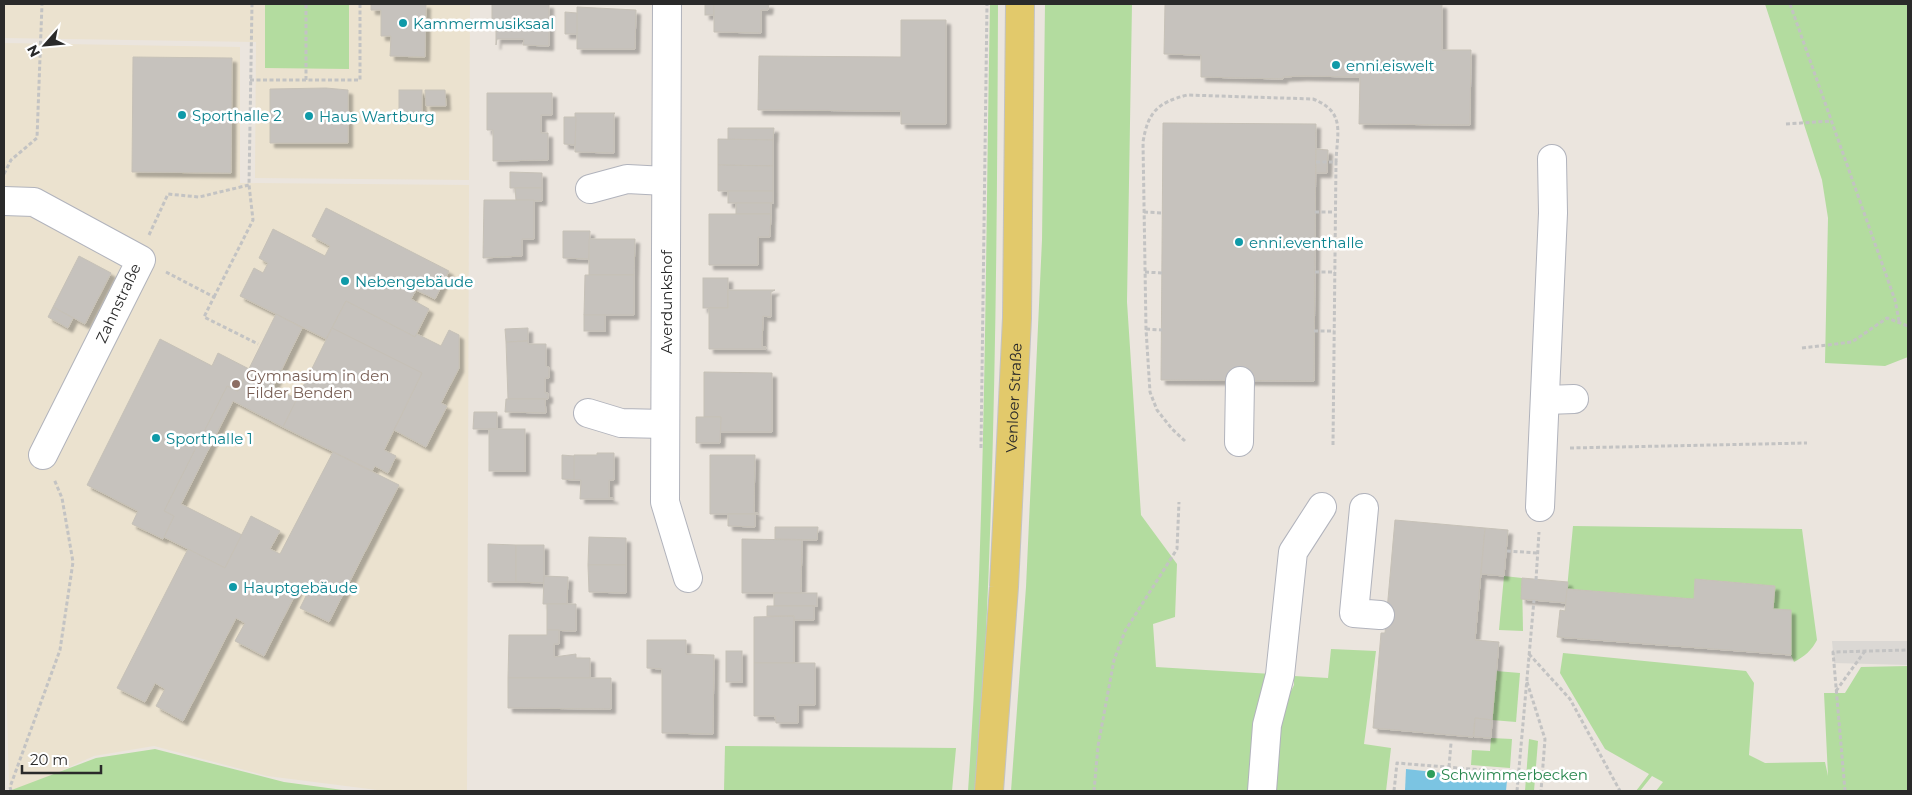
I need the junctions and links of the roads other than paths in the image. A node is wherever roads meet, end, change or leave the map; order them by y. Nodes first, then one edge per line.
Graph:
1 (667, 4) edge
2 (1020, 4) edge
3 (1552, 159) dead end
4 (666, 181) junction
5 (590, 189) dead end
6 (4, 202) edge
7 (1240, 381) dead end
8 (1574, 399) dead end
9 (1546, 400) junction
10 (588, 413) dead end
11 (665, 424) junction
12 (1239, 442) dead end
13 (43, 455) road end
14 (1322, 507) dead end
15 (1540, 507) road end
16 (1364, 508) dead end
17 (688, 578) dead end
18 (1380, 614) dead end
19 (989, 791) edge
20 (1262, 791) edge

1 - 4 street, Averdunkshof
2 - 19 main road, Venloer Straße
3 - 9 street
4 - 5 street
4 - 11 street, Averdunkshof
6 - 13 street, Zahnstraße
7 - 12 street
8 - 9 street
9 - 15 street
10 - 11 street
11 - 17 street, Averdunkshof
14 - 20 street
16 - 18 street

